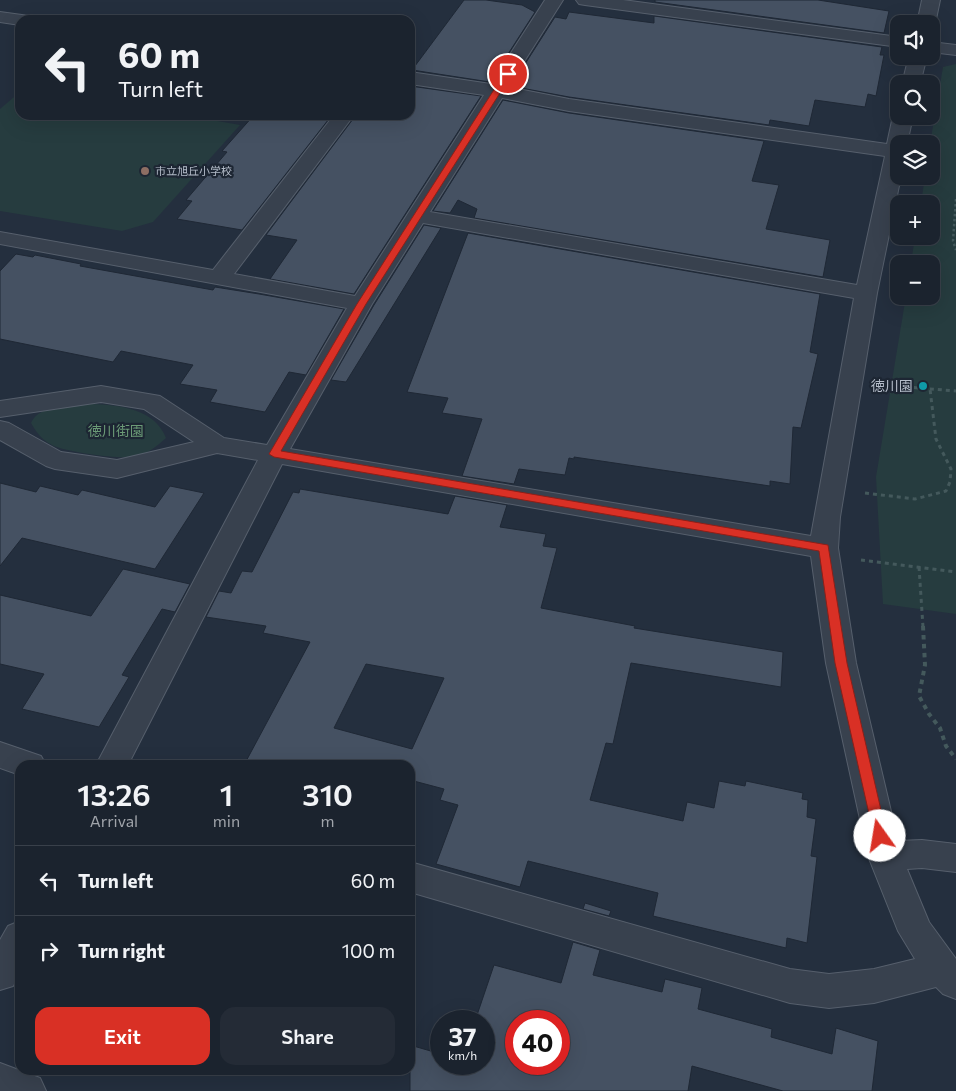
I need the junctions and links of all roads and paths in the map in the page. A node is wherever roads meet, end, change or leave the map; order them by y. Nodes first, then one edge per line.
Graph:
1 (554, 0) edge
2 (585, 0) edge
3 (931, 0) edge
4 (928, 15) edge
5 (0, 16) edge
6 (15, 19) edge
7 (890, 41) edge
8 (940, 48) edge
9 (956, 50) edge
10 (415, 79) edge
11 (497, 91) junction
12 (340, 120) edge
13 (890, 150) edge
14 (890, 175) edge
15 (956, 199) edge
16 (418, 216) junction
17 (954, 221) edge
18 (0, 238) edge
19 (956, 250) edge
20 (219, 278) junction
21 (866, 292) junction
22 (361, 304) junction
23 (879, 384) dead end
24 (930, 389) junction
25 (956, 391) edge
26 (0, 408) edge
27 (0, 429) edge
28 (217, 445) junction
29 (274, 454) junction
30 (862, 493) dead end
31 (824, 548) junction
32 (862, 560) dead end
33 (919, 567) junction
34 (956, 572) edge
35 (0, 755) edge
36 (956, 759) edge
37 (15, 760) edge
38 (115, 760) edge
39 (885, 856) junction
40 (956, 858) edge
41 (415, 878) edge
42 (15, 946) edge
43 (0, 974) edge
44 (949, 975) edge
45 (0, 1081) edge
46 (27, 1091) edge

1 - 11 street
2 - 7 street
3 - 4 street
5 - 6 street
8 - 9 street
10 - 11 street
11 - 13 street
11 - 16 street
12 - 20 street
14 - 21 street
15 - 17 path
16 - 21 street
16 - 22 street
17 - 19 path
18 - 20 street
20 - 22 street
21 - 31 street
22 - 29 street
23 - 24 path
24 - 25 path
24 - 30 path
26 - 28 street
27 - 28 street
28 - 29 street
29 - 31 street
29 - 38 street
31 - 39 street
32 - 33 path
33 - 34 path
33 - 36 path
35 - 37 street
39 - 40 street
39 - 44 street
41 - 44 street
42 - 43 street
45 - 46 street

